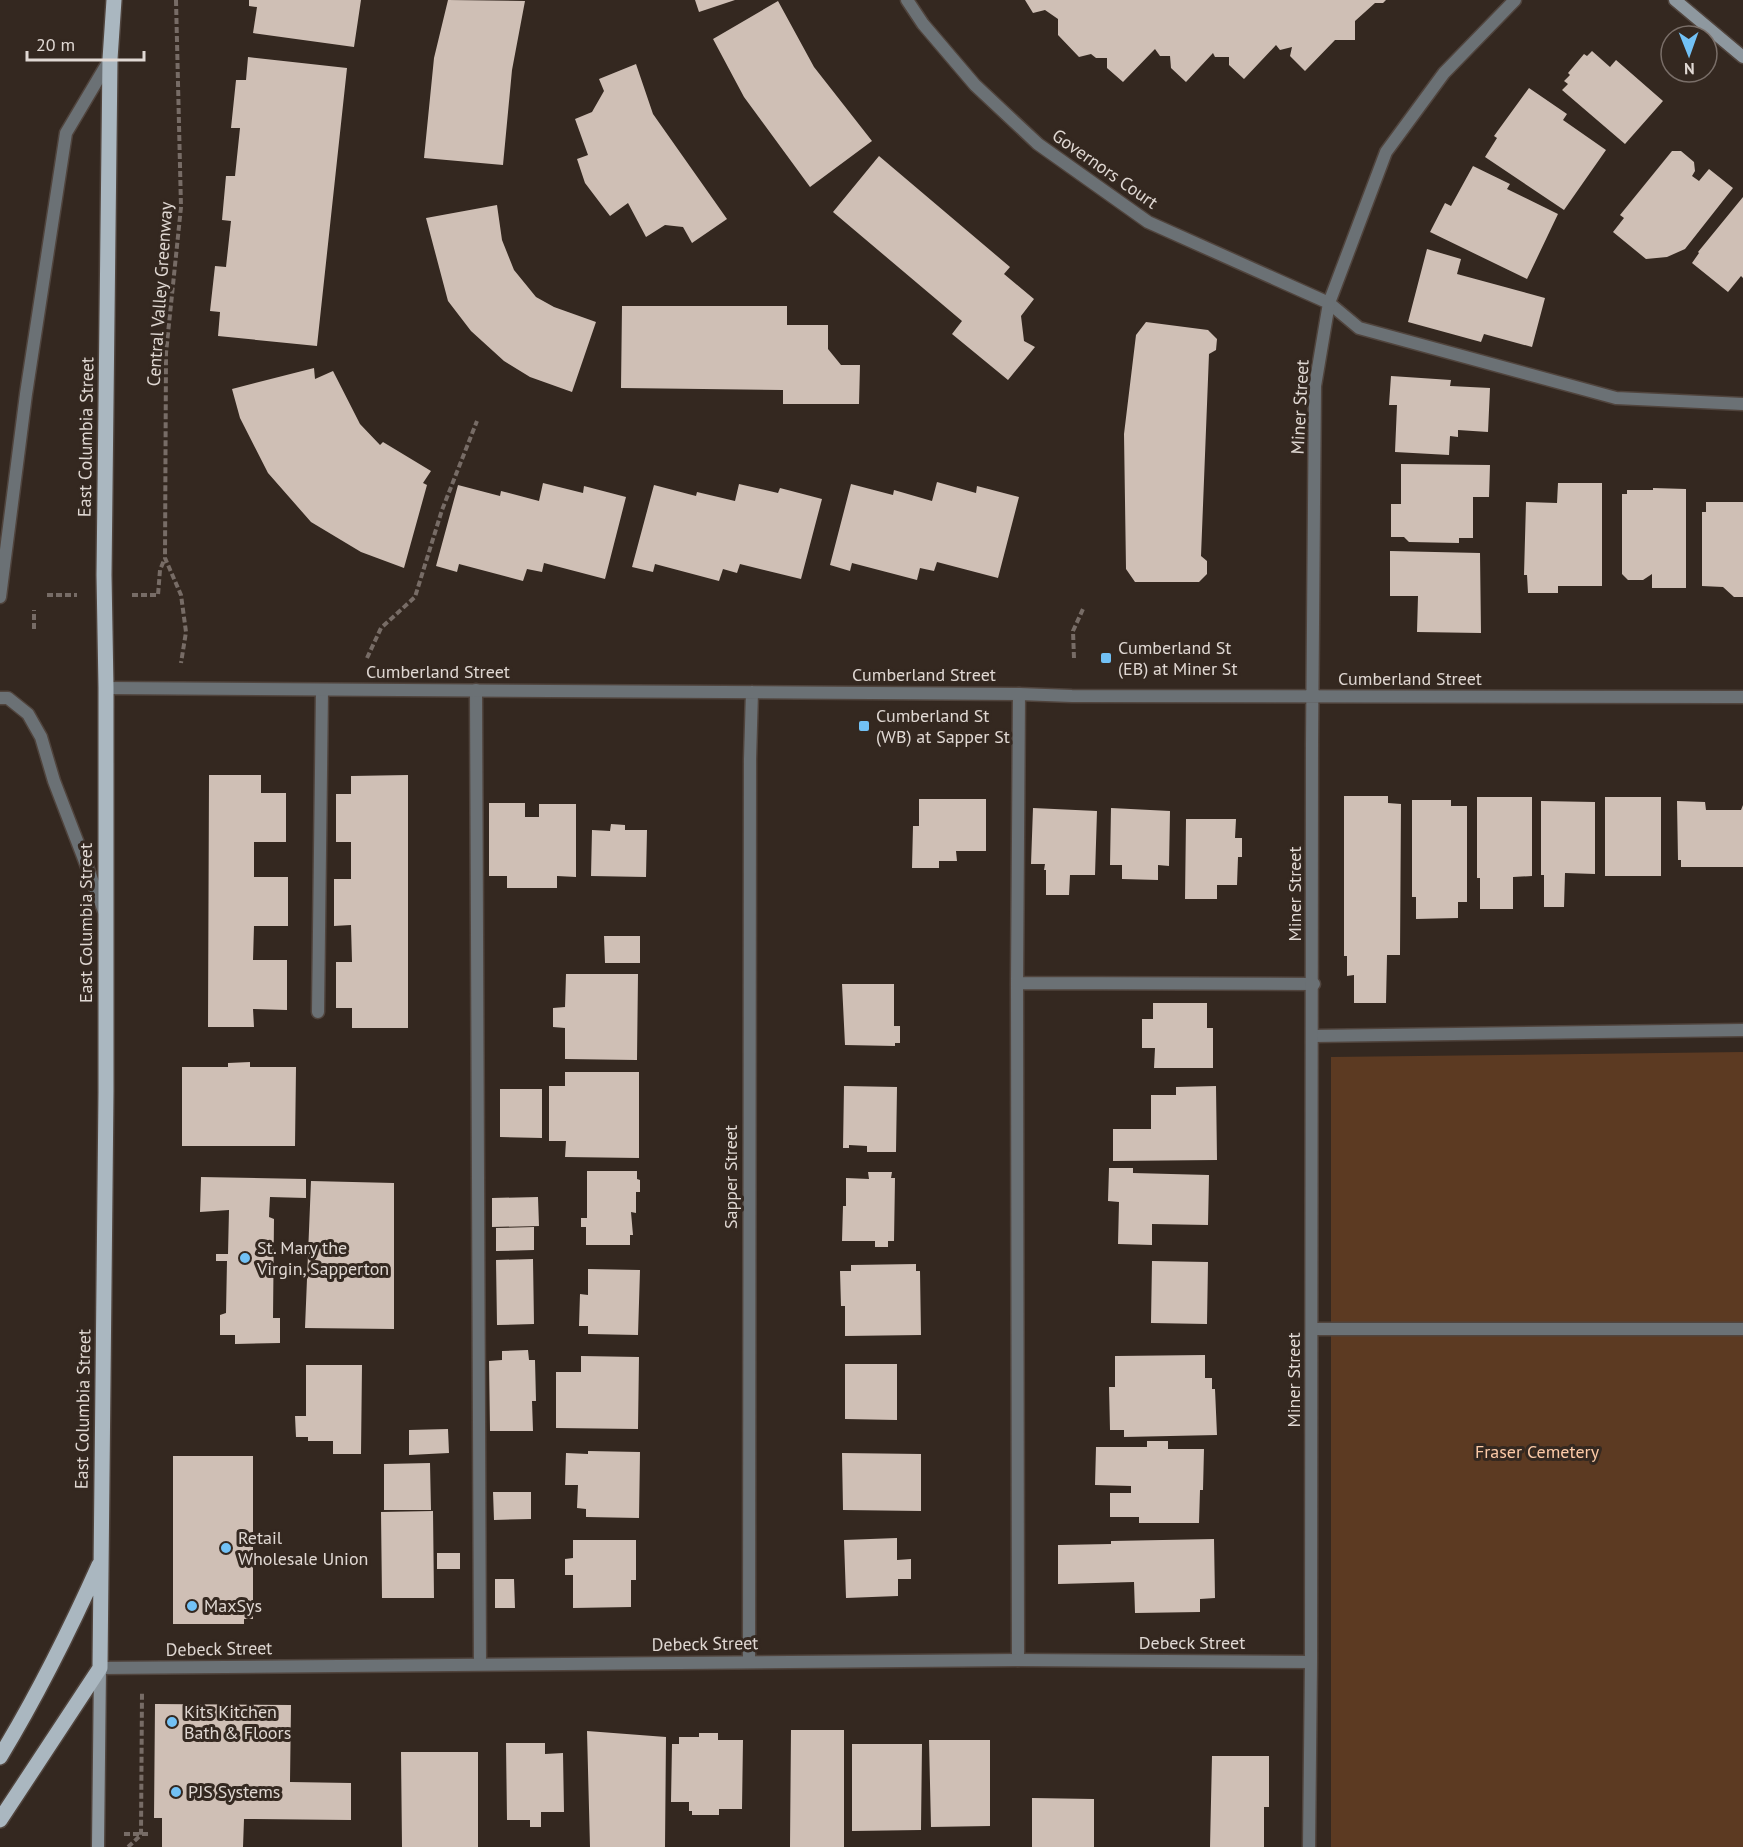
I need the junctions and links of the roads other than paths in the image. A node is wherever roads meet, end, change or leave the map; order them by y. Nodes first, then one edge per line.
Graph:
1 (114, 0) edge
2 (907, 0) edge
3 (1515, 0) edge
4 (1675, 0) edge
5 (1743, 57) edge
6 (110, 58) junction
7 (1329, 303) junction
8 (1743, 404) edge
9 (0, 597) edge
10 (106, 688) junction
11 (322, 690) junction
12 (476, 690) junction
13 (752, 692) junction
14 (1020, 694) junction
15 (1314, 697) junction
16 (1743, 697) edge
17 (0, 698) edge
18 (105, 915) junction
19 (1017, 983) junction
20 (1314, 984) junction
21 (318, 1012) dead end
22 (1743, 1030) edge
23 (1313, 1036) junction
24 (1312, 1329) junction
25 (1743, 1329) edge
26 (101, 1559) junction
27 (1018, 1660) junction
28 (748, 1662) junction
29 (1311, 1662) junction
30 (480, 1665) junction
31 (100, 1668) junction
32 (0, 1757) edge
33 (0, 1820) edge
34 (98, 1847) edge
35 (1309, 1847) edge

1 - 6 main road, East Columbia Street
2 - 7 street, Governors Court
3 - 7 street, Miner Street
4 - 5 street
6 - 9 street
6 - 10 main road, East Columbia Street
7 - 8 street, Governors Court
7 - 15 street, Miner Street
10 - 11 street, Cumberland Street
10 - 18 main road, East Columbia Street
11 - 12 street, Cumberland Street
11 - 21 street
12 - 13 street, Cumberland Street
12 - 30 street
13 - 14 street, Cumberland Street
13 - 28 street, Sapper Street
14 - 15 street, Cumberland Street
14 - 19 street
15 - 16 street, Cumberland Street
15 - 20 street, Miner Street
17 - 18 street
18 - 26 main road, East Columbia Street
19 - 20 street
19 - 27 street
20 - 23 street, Miner Street
22 - 23 street
23 - 24 street, Miner Street
24 - 25 street
24 - 29 street, Miner Street
26 - 31 main road, East Columbia Street
26 - 32 main road
27 - 28 street, Debeck Street
27 - 29 street, Debeck Street
28 - 30 street, Debeck Street
29 - 35 street, Miner Street
30 - 31 street, Debeck Street
31 - 33 main road
31 - 34 street, East Columbia Street

